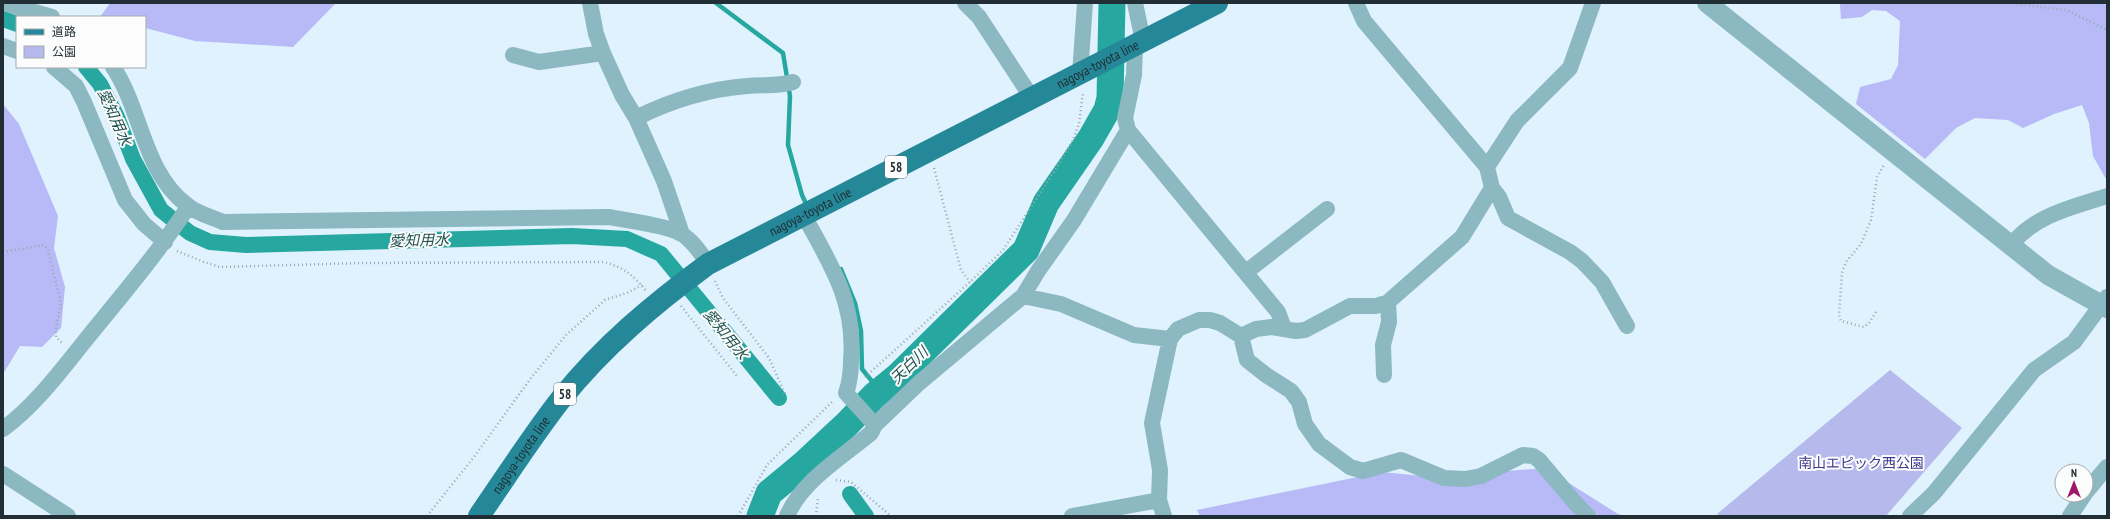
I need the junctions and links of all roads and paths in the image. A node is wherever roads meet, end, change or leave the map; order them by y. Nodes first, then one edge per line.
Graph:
1 (4, 3) edge
2 (590, 3) edge
3 (1085, 3) edge
4 (1135, 3) edge
5 (1217, 3) edge
6 (1356, 3) edge
7 (1593, 3) edge
8 (1707, 3) edge
9 (2009, 3) edge
10 (972, 7) edge
11 (49, 16) edge
12 (2107, 30) edge
13 (1135, 45) junction
14 (3, 46) edge
15 (16, 51) edge
16 (603, 53) junction
17 (514, 56) dead end
18 (55, 68) edge
19 (114, 68) edge
20 (1086, 70) junction
21 (793, 82) dead end
22 (1032, 98) junction
23 (636, 118) junction
24 (1128, 130) junction
25 (929, 150) junction
26 (1895, 153) junction
27 (1487, 167) junction
28 (1492, 188) junction
29 (2107, 196) edge
30 (188, 206) junction
31 (1327, 209) dead end
32 (803, 214) junction
33 (679, 233) junction
34 (165, 242) junction
35 (2012, 244) junction
36 (3, 252) edge
37 (705, 266) junction
38 (1246, 272) junction
39 (970, 282) junction
40 (642, 285) junction
41 (666, 296) junction
42 (1023, 296) junction
43 (1388, 302) junction
44 (2105, 304) edge
45 (1876, 312) dead end
46 (1627, 326) dead end
47 (1284, 328) junction
48 (1241, 336) junction
49 (1170, 339) junction
50 (75, 353) junction
51 (1384, 375) dead end
52 (737, 376) dead end
53 (848, 388) junction
54 (785, 394) dead end
55 (875, 425) junction
56 (3, 429) edge
57 (2107, 466) edge
58 (826, 470) junction
59 (3, 474) edge
60 (2094, 482) edge
61 (1159, 500) junction
62 (2079, 503) edge
63 (68, 516) edge
64 (428, 516) edge
65 (479, 516) edge
66 (738, 516) edge
67 (787, 516) edge
68 (891, 516) edge
69 (1072, 516) edge
70 (1164, 516) edge
71 (1588, 516) edge
72 (1910, 516) edge
73 (2070, 516) edge

1 - 11 street
2 - 16 street
3 - 20 street
4 - 13 street
5 - 13 main road, nagoya-toyota line / 58
6 - 27 street
7 - 27 street
8 - 26 street
9 - 12 path
10 - 22 street
13 - 20 main road, nagoya-toyota line / 58
13 - 24 street
14 - 15 street
16 - 17 street
16 - 23 street
18 - 34 street
19 - 30 street
20 - 22 main road, nagoya-toyota line / 58
20 - 39 path
21 - 23 street
22 - 25 main road, nagoya-toyota line / 58
23 - 33 street
24 - 38 street
24 - 42 street
25 - 32 main road, nagoya-toyota line / 58
25 - 39 path
26 - 35 street
26 - 45 path
27 - 28 street
28 - 43 street
28 - 46 street
29 - 35 street
30 - 33 street
30 - 34 street
31 - 38 street
32 - 37 main road, nagoya-toyota line / 58
32 - 53 street
33 - 37 street
34 - 40 path
34 - 50 street
35 - 44 street
36 - 50 path
37 - 41 main road, nagoya-toyota line / 58
37 - 54 path
38 - 47 street
39 - 53 path
40 - 41 path
40 - 64 path
41 - 52 path
41 - 65 main road, nagoya-toyota line / 58
42 - 49 street
42 - 55 street
43 - 47 street
43 - 51 street
44 - 72 street
47 - 48 street
48 - 49 street
48 - 71 street
49 - 61 street
50 - 56 street
53 - 55 street
53 - 66 path
55 - 58 street
57 - 60 street
58 - 67 street
58 - 68 path
59 - 63 street
61 - 69 street
61 - 70 street
62 - 73 street

